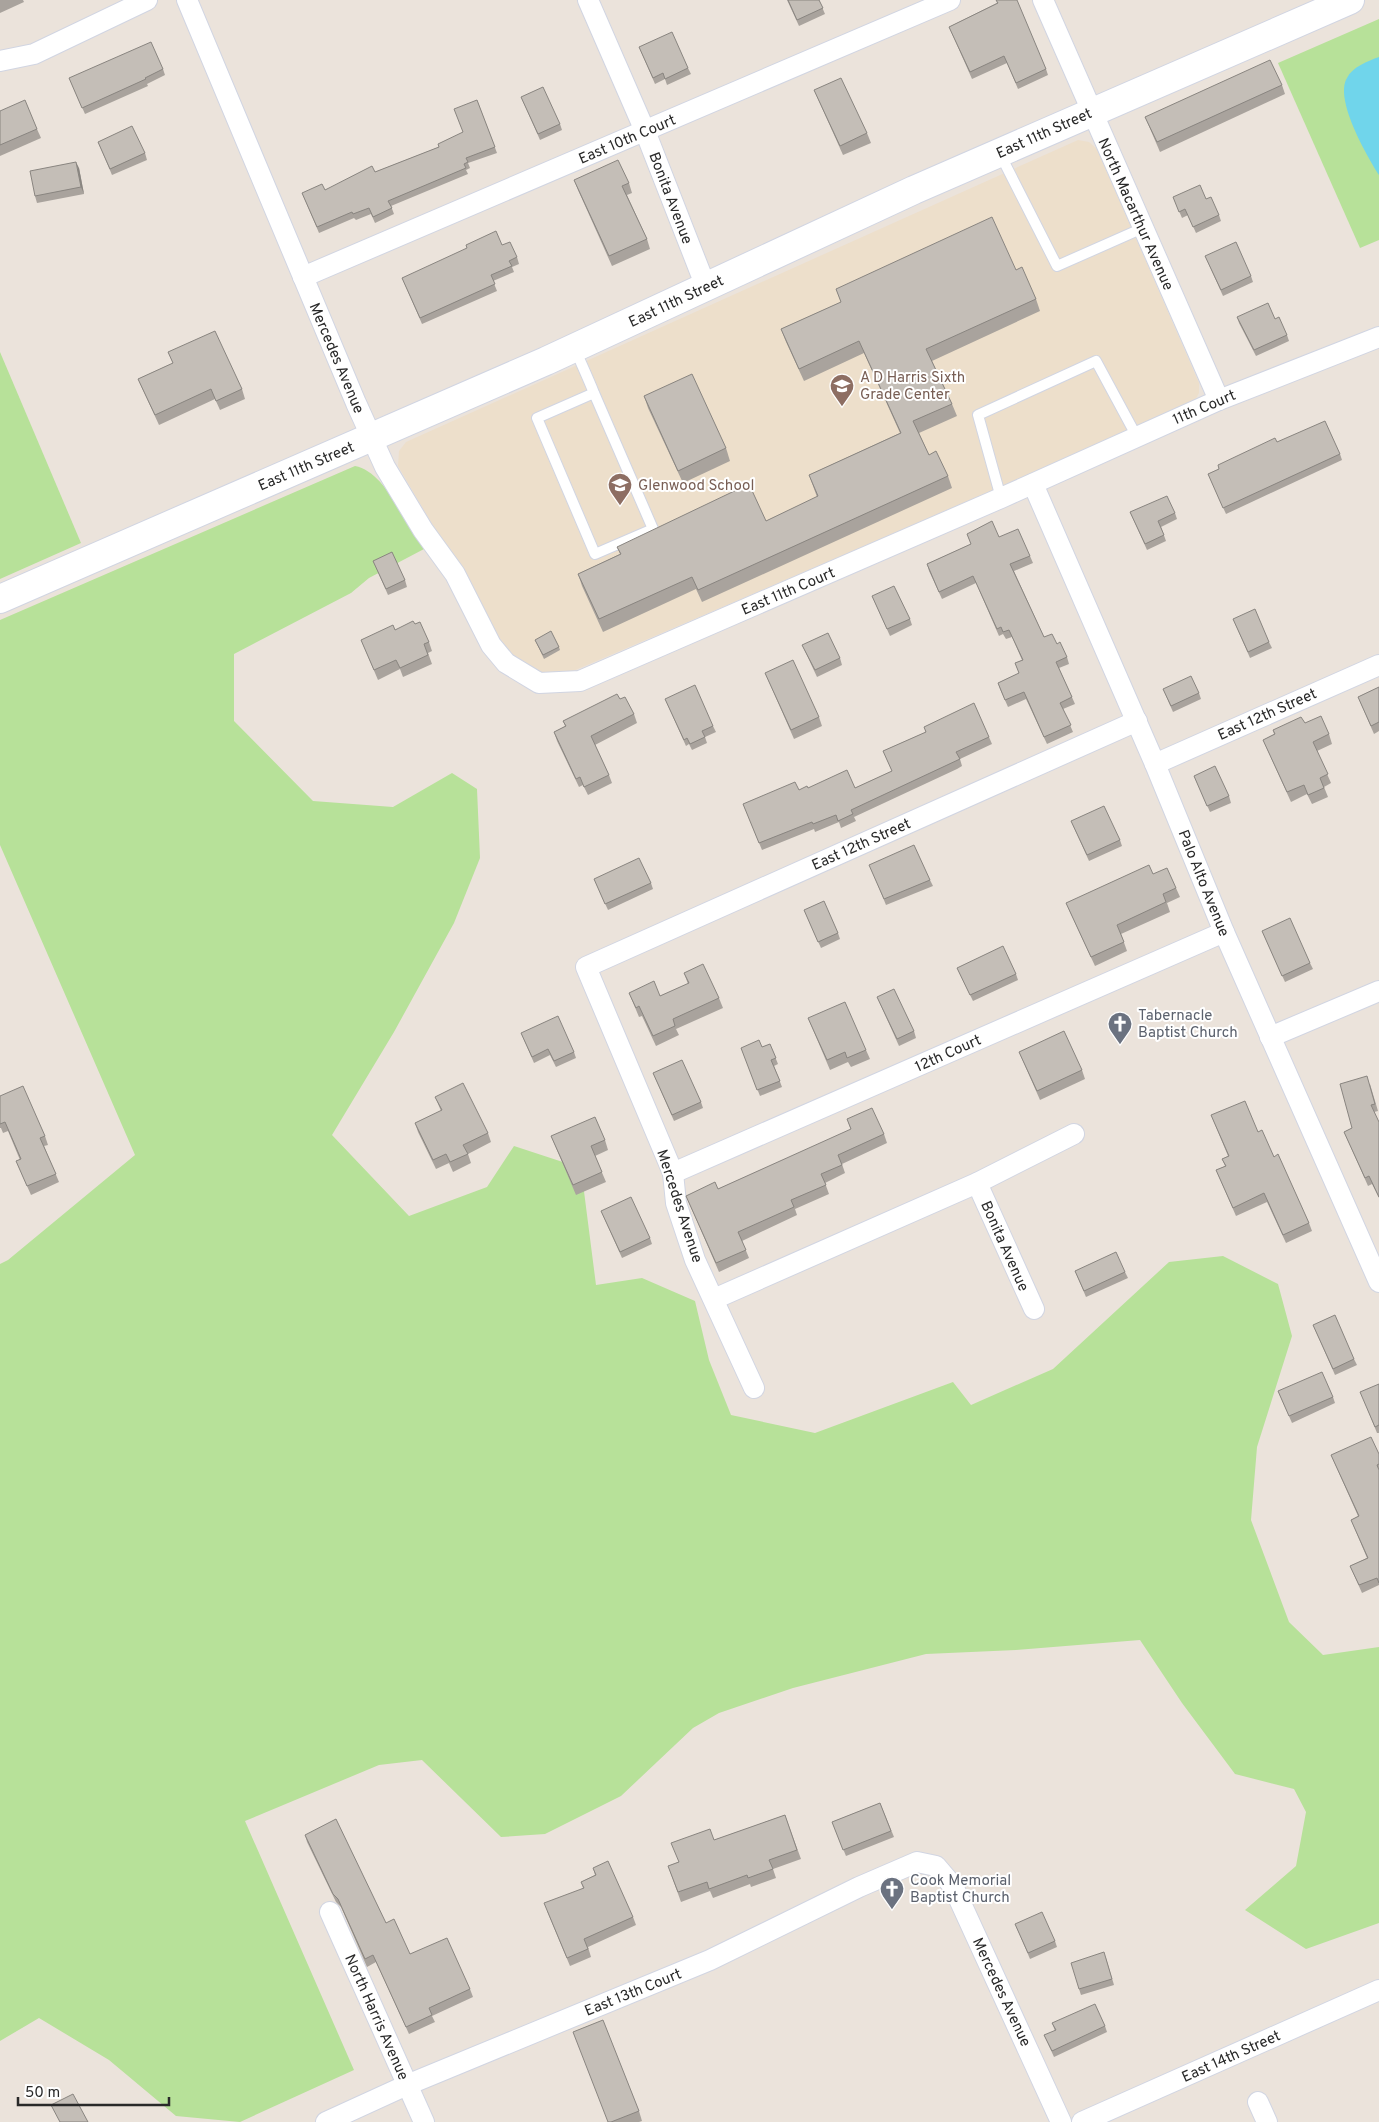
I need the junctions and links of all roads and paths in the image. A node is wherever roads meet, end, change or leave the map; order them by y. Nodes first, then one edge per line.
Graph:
1 (147, 0) edge
2 (187, 0) edge
3 (588, 0) edge
4 (950, 0) edge
5 (1043, 0) edge
6 (1350, 0) edge
7 (3, 61) edge
8 (1092, 112) junction
9 (645, 131) junction
10 (1000, 153) junction
11 (1143, 228) junction
12 (303, 277) junction
13 (706, 287) junction
14 (1379, 337) edge
15 (574, 348) junction
16 (594, 392) junction
17 (1219, 400) junction
18 (1137, 437) junction
19 (371, 438) junction
20 (1033, 484) junction
21 (1001, 498) junction
22 (0, 599) edge
23 (1379, 665) edge
24 (540, 683) joint
25 (1136, 721) junction
26 (1155, 764) junction
27 (1224, 932) junction
28 (586, 967) joint
29 (1379, 991) edge
30 (1270, 1036) junction
31 (1074, 1134) dead end
32 (673, 1173) junction
33 (977, 1183) junction
34 (1379, 1282) edge
35 (714, 1299) junction
36 (1034, 1310) dead end
37 (754, 1388) dead end
38 (936, 1866) joint
39 (330, 1912) dead end
40 (1379, 1990) edge
41 (407, 2085) junction
42 (1258, 2102) dead end
43 (326, 2122) edge
44 (424, 2122) edge
45 (1061, 2122) edge
46 (1084, 2122) edge
47 (1267, 2122) edge

1 - 7 street
2 - 12 street, Mercedes Avenue
3 - 9 street, Bonita Avenue
4 - 9 street, East 10th Court
5 - 8 street, North Macarthur Avenue
6 - 8 main road, East 11th Street
8 - 10 main road, East 11th Street
8 - 11 street, North Macarthur Avenue
9 - 12 street, East 10th Court
9 - 13 street, Bonita Avenue
10 - 11 lane
10 - 13 main road, East 11th Street
11 - 17 street, North Macarthur Avenue
12 - 19 street, Mercedes Avenue
13 - 15 main road, East 11th Street
14 - 17 street, 11th Court
15 - 16 lane
15 - 19 main road, East 11th Street
16 - 16 lane
17 - 18 street, 11th Court
18 - 20 street, 11th Court
18 - 21 lane
19 - 22 main road, East 11th Street
19 - 24 street, Mercedes Avenue
20 - 21 street, East 11th Court
20 - 25 street, Palo Alto Avenue
21 - 24 street, East 11th Court
23 - 26 street, East 12th Street
25 - 26 street, Palo Alto Avenue
25 - 28 street, East 12th Street
26 - 27 street, Palo Alto Avenue
27 - 30 street, Palo Alto Avenue
27 - 32 street, 12th Court
28 - 32 street, Mercedes Avenue
29 - 30 street
30 - 34 street, Palo Alto Avenue
31 - 33 street
32 - 35 street, Mercedes Avenue
33 - 35 street
33 - 36 street, Bonita Avenue
35 - 37 street, Mercedes Avenue
38 - 41 street, East 13th Court
38 - 45 street, Mercedes Avenue
39 - 41 street, North Harris Avenue
40 - 46 street, East 14th Street
41 - 43 street, East 13th Court
41 - 44 street, North Harris Avenue
42 - 47 street

